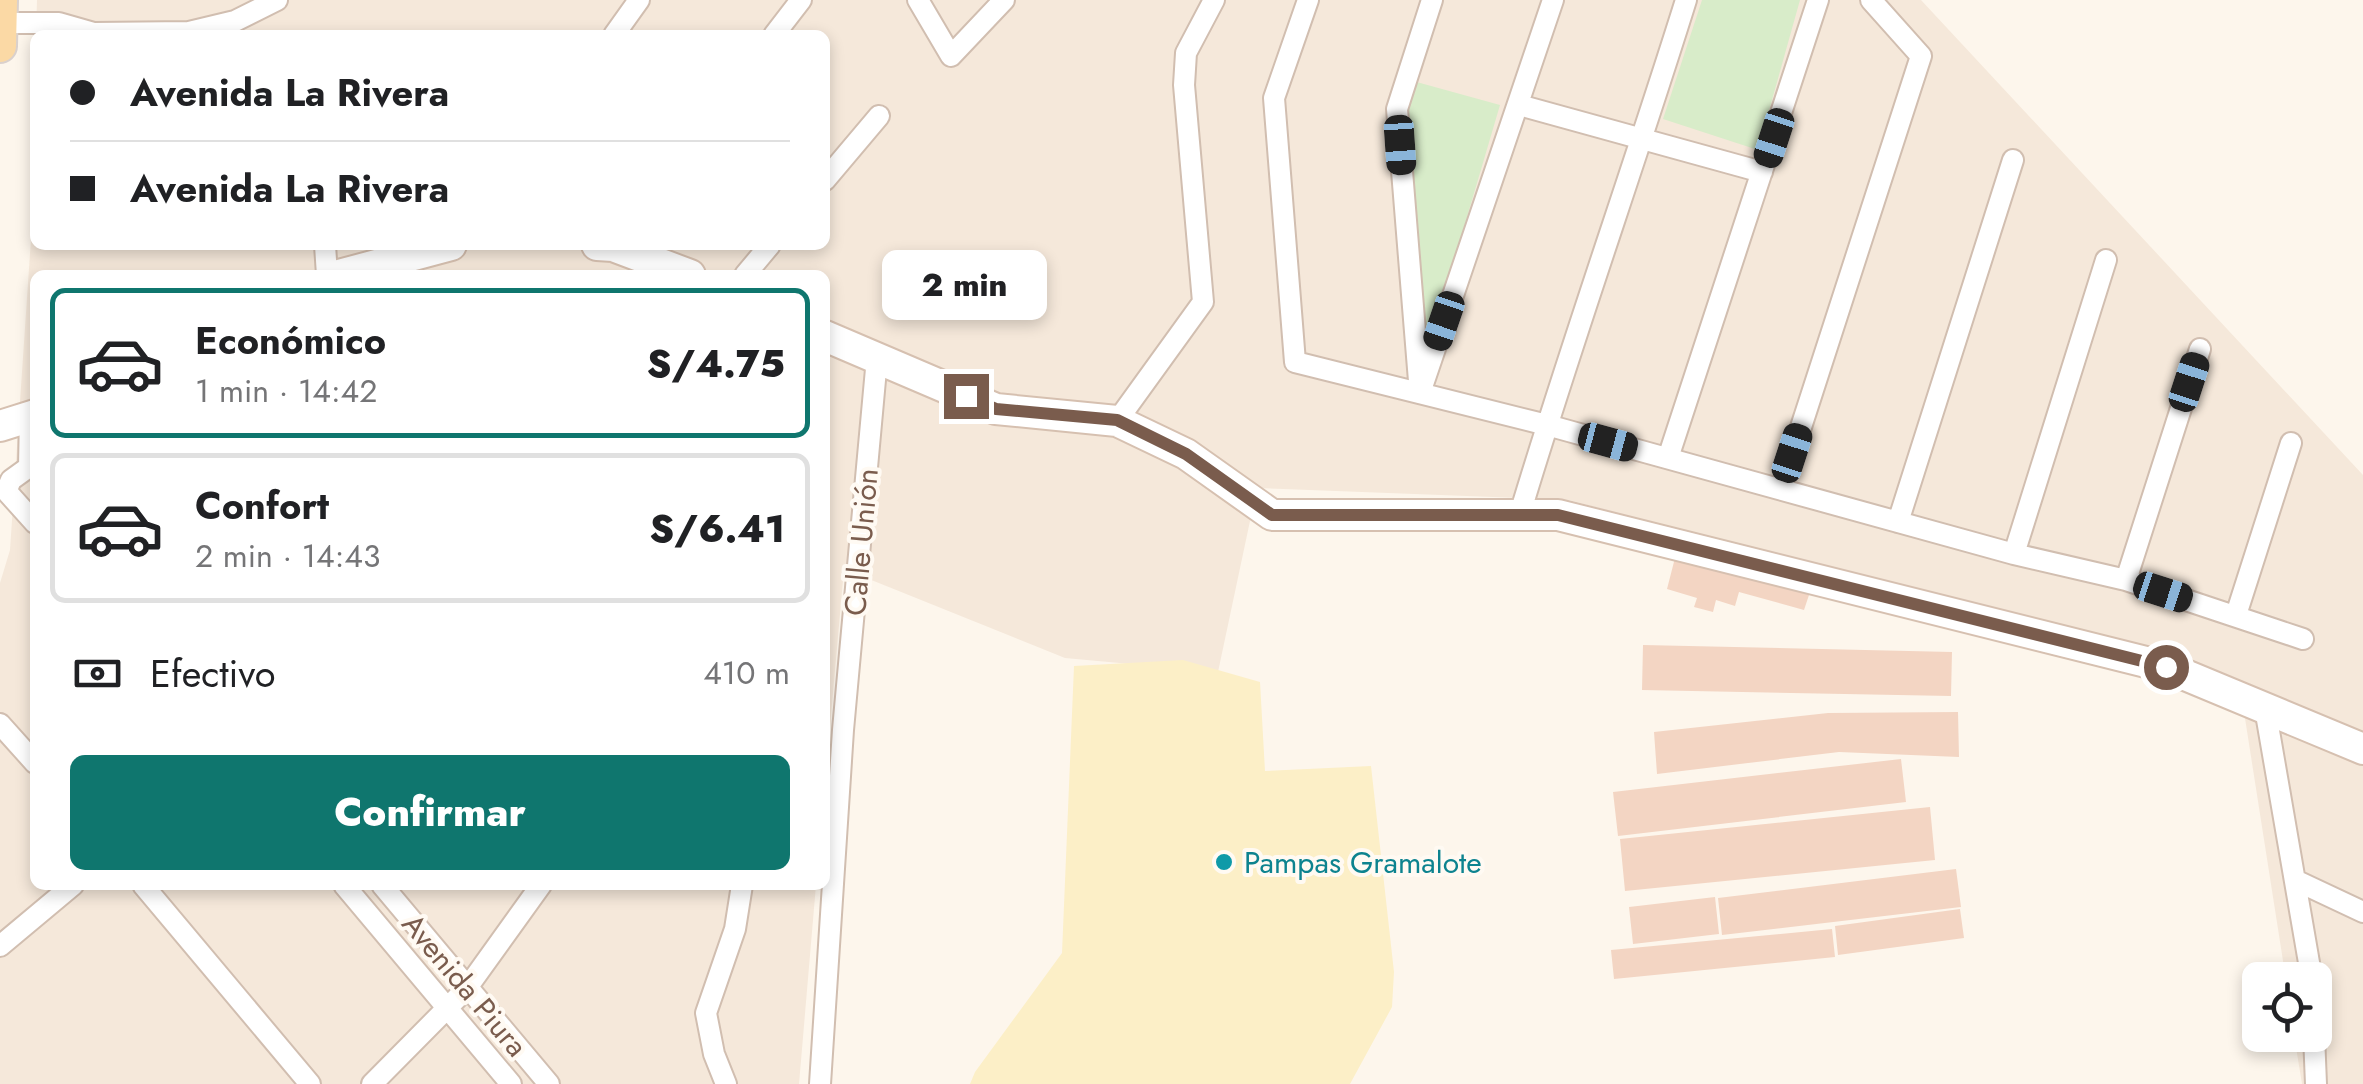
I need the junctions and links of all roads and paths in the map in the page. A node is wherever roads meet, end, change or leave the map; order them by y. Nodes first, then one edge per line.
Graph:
1 (2, 0) edge
2 (276, 0) edge
3 (639, 0) edge
4 (801, 0) edge
5 (918, 0) edge
6 (1004, 0) edge
7 (1214, 0) edge
8 (1308, 0) edge
9 (1432, 0) edge
10 (1554, 0) edge
11 (1686, 0) edge
12 (1818, 0) edge
13 (1871, 0) edge
14 (1, 24) edge
15 (81, 30) edge
16 (197, 30) edge
17 (618, 30) edge
18 (778, 30) edge
19 (0, 46) edge
20 (1519, 105) junction
21 (879, 116) dead end
22 (1642, 139) junction
23 (2013, 160) dead end
24 (1762, 172) junction
25 (830, 174) edge
26 (432, 250) edge
27 (619, 250) edge
28 (766, 250) edge
29 (2106, 260) dead end
30 (358, 270) edge
31 (676, 270) edge
32 (749, 270) edge
33 (830, 338) edge
34 (2200, 349) dead end
35 (877, 358) junction
36 (1420, 393) junction
37 (30, 417) edge
38 (1117, 420) junction
39 (1546, 425) junction
40 (0, 426) edge
41 (2290, 444) dead end
42 (1668, 458) junction
43 (30, 468) edge
44 (1781, 489) junction
45 (1519, 516) junction
46 (30, 517) edge
47 (1898, 522) junction
48 (2014, 554) junction
49 (2126, 580) junction
50 (2236, 615) junction
51 (2303, 640) dead end
52 (2265, 708) junction
53 (830, 721) edge
54 (0, 724) edge
55 (843, 730) junction
56 (2363, 750) edge
57 (30, 757) edge
58 (2295, 880) junction
59 (67, 890) edge
60 (147, 890) edge
61 (348, 890) edge
62 (386, 890) edge
63 (537, 890) edge
64 (741, 890) edge
65 (2363, 912) edge
66 (0, 946) edge
67 (2309, 962) edge
68 (468, 988) junction
69 (447, 1008) junction
70 (2315, 1052) edge
71 (310, 1084) edge
72 (372, 1084) edge
73 (511, 1084) edge
74 (549, 1084) edge
75 (726, 1084) edge
76 (820, 1084) edge
77 (2316, 1084) edge

1 - 14 main road
2 - 16 street
3 - 17 street
4 - 18 street
5 - 6 street
7 - 38 street
8 - 36 street
9 - 36 street
10 - 20 street
11 - 22 street
12 - 24 street
13 - 44 street
14 - 15 street
14 - 19 main road
20 - 22 street
20 - 36 street
21 - 25 street
22 - 24 street
22 - 39 street
23 - 47 street
24 - 42 street
26 - 30 street
27 - 31 street
28 - 32 street
29 - 48 street
33 - 35 street
34 - 49 street
35 - 38 street
35 - 55 street, Calle Unión
36 - 39 street
37 - 40 street
38 - 45 street
39 - 42 street
39 - 45 street
41 - 50 street
42 - 44 street
43 - 46 street
44 - 47 street
45 - 52 street
47 - 48 street
48 - 49 street
49 - 50 street
50 - 51 street
52 - 56 street
52 - 58 street
53 - 55 street
54 - 57 street
55 - 76 street, Calle Unión
58 - 65 street
58 - 67 street
59 - 66 street
60 - 71 street
61 - 69 street, Avenida Piura
62 - 68 street, Avenida Piura
63 - 68 street
64 - 75 street
68 - 69 street
68 - 74 street, Avenida Piura
69 - 72 street
69 - 73 street, Avenida Piura
70 - 77 street

